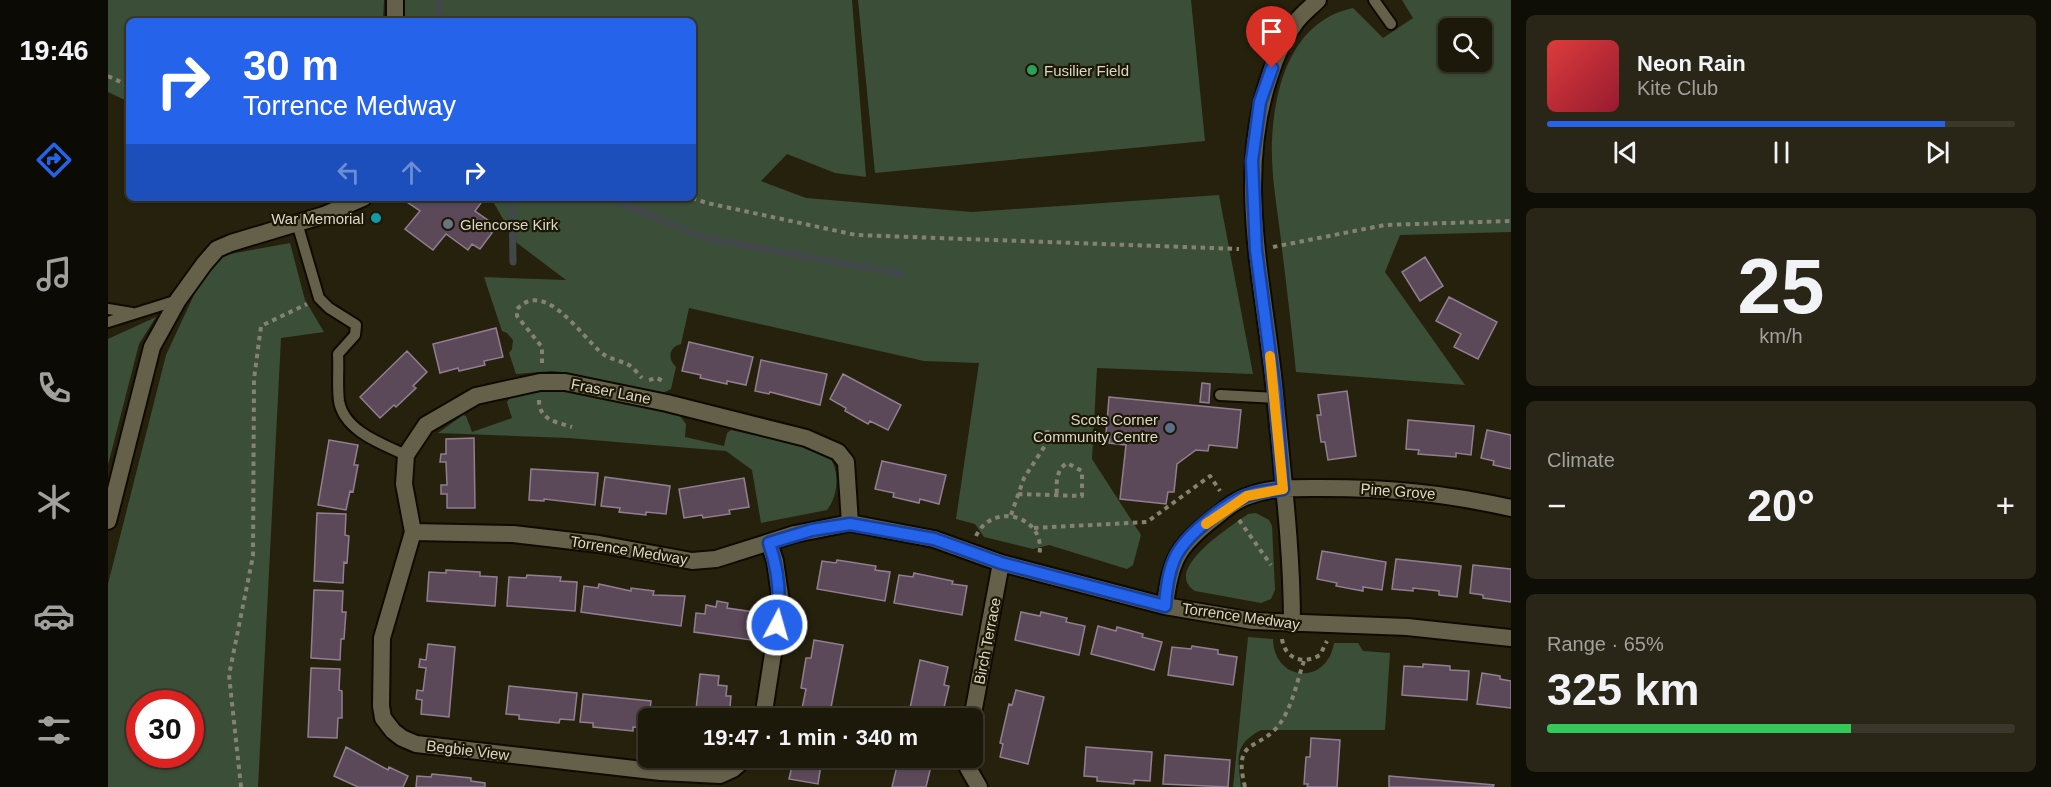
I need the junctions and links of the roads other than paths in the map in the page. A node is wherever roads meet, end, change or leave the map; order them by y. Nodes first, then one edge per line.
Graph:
1 (395, 0) edge
2 (1318, 0) edge
3 (1374, 0) edge
4 (395, 18) edge
5 (1391, 24) dead end
6 (356, 201) edge
7 (297, 223) junction
8 (178, 300) junction
9 (108, 309) edge
10 (132, 313) junction
11 (108, 322) edge
12 (1220, 395) dead end
13 (1275, 398) junction
14 (406, 455) junction
15 (1283, 489) junction
16 (1511, 508) edge
17 (108, 521) edge
18 (850, 524) junction
19 (413, 532) junction
20 (769, 543) junction
21 (1001, 563) junction
22 (1165, 606) junction
23 (1286, 624) junction
24 (1511, 638) edge
25 (764, 708) edge
26 (974, 708) edge
27 (733, 768) edge
28 (968, 768) edge
29 (980, 787) edge

1 - 4 street
2 - 13 street
3 - 5 lane
6 - 7 street
7 - 8 street
7 - 14 lane
8 - 10 lane
8 - 17 street
9 - 10 lane
10 - 11 lane
12 - 13 lane
13 - 15 street
14 - 18 street, Fraser Lane
14 - 19 street
15 - 16 street, Pine Grove
15 - 22 street, Pine Grove
15 - 23 street
18 - 20 street, Torrence Medway
18 - 21 street, Torrence Medway
19 - 20 street, Torrence Medway
19 - 27 street, Begbie View
20 - 25 street
21 - 22 street, Torrence Medway
21 - 26 street, Birch Terrace
22 - 23 street, Torrence Medway
23 - 24 street, Torrence Medway
28 - 29 street

